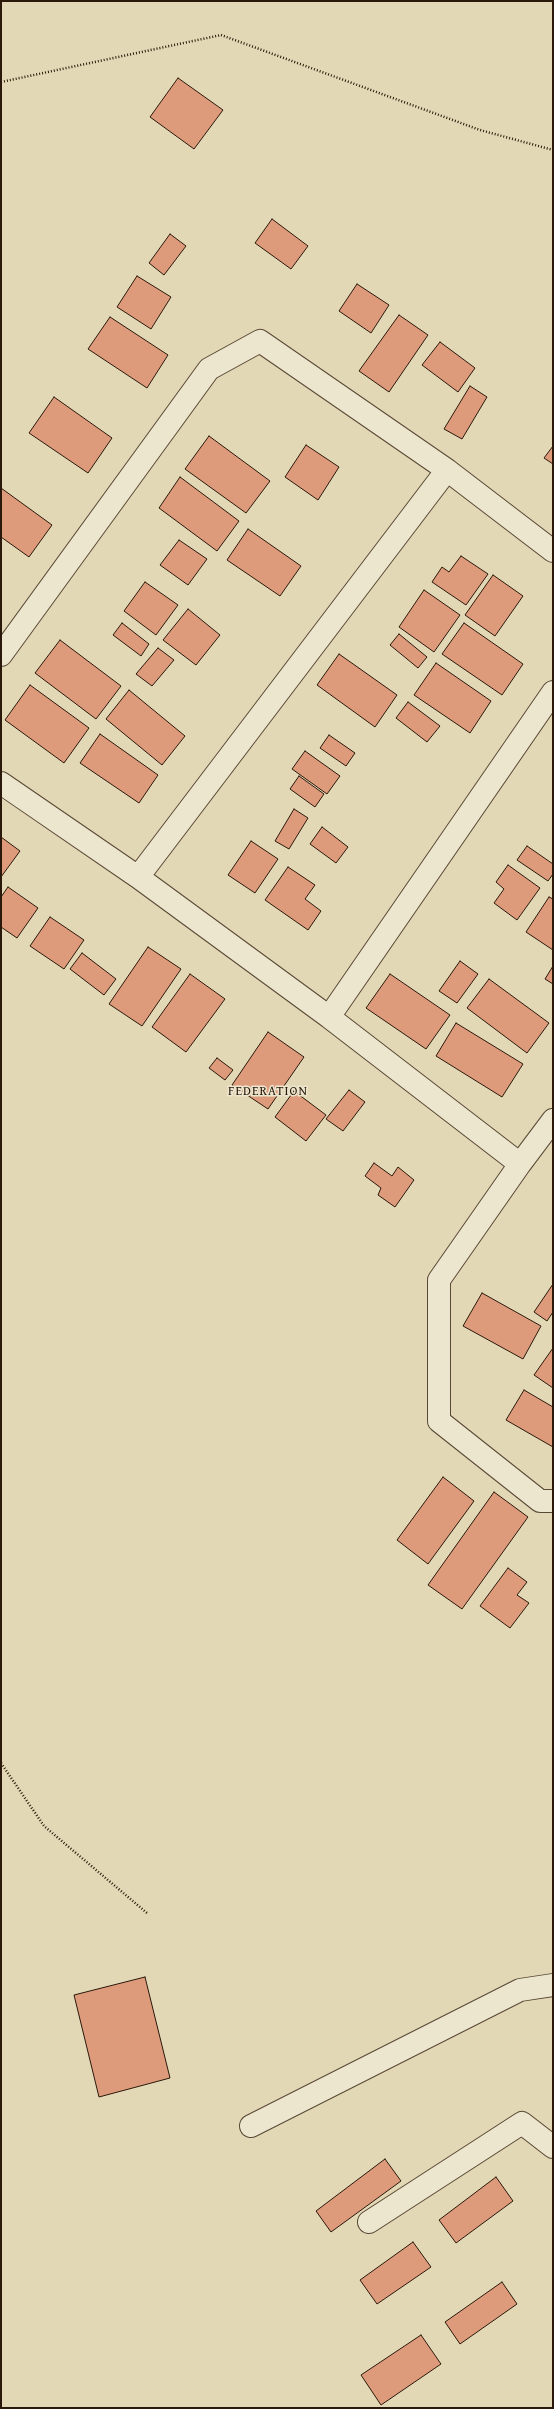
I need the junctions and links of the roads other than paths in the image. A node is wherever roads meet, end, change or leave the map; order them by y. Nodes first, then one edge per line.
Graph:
1 (447, 470) junction
2 (553, 551) edge
3 (1, 655) edge
4 (553, 692) edge
5 (1, 783) edge
6 (138, 877) junction
7 (329, 1017) junction
8 (553, 1120) edge
9 (520, 1164) junction
10 (553, 1501) edge
11 (553, 1985) edge
12 (251, 2126) dead end
13 (553, 2147) edge
14 (369, 2222) dead end

1 - 2 street
1 - 3 street
1 - 6 street
4 - 7 street
5 - 6 street
6 - 7 street
7 - 9 street
8 - 9 street
9 - 10 street
11 - 12 street
13 - 14 street

